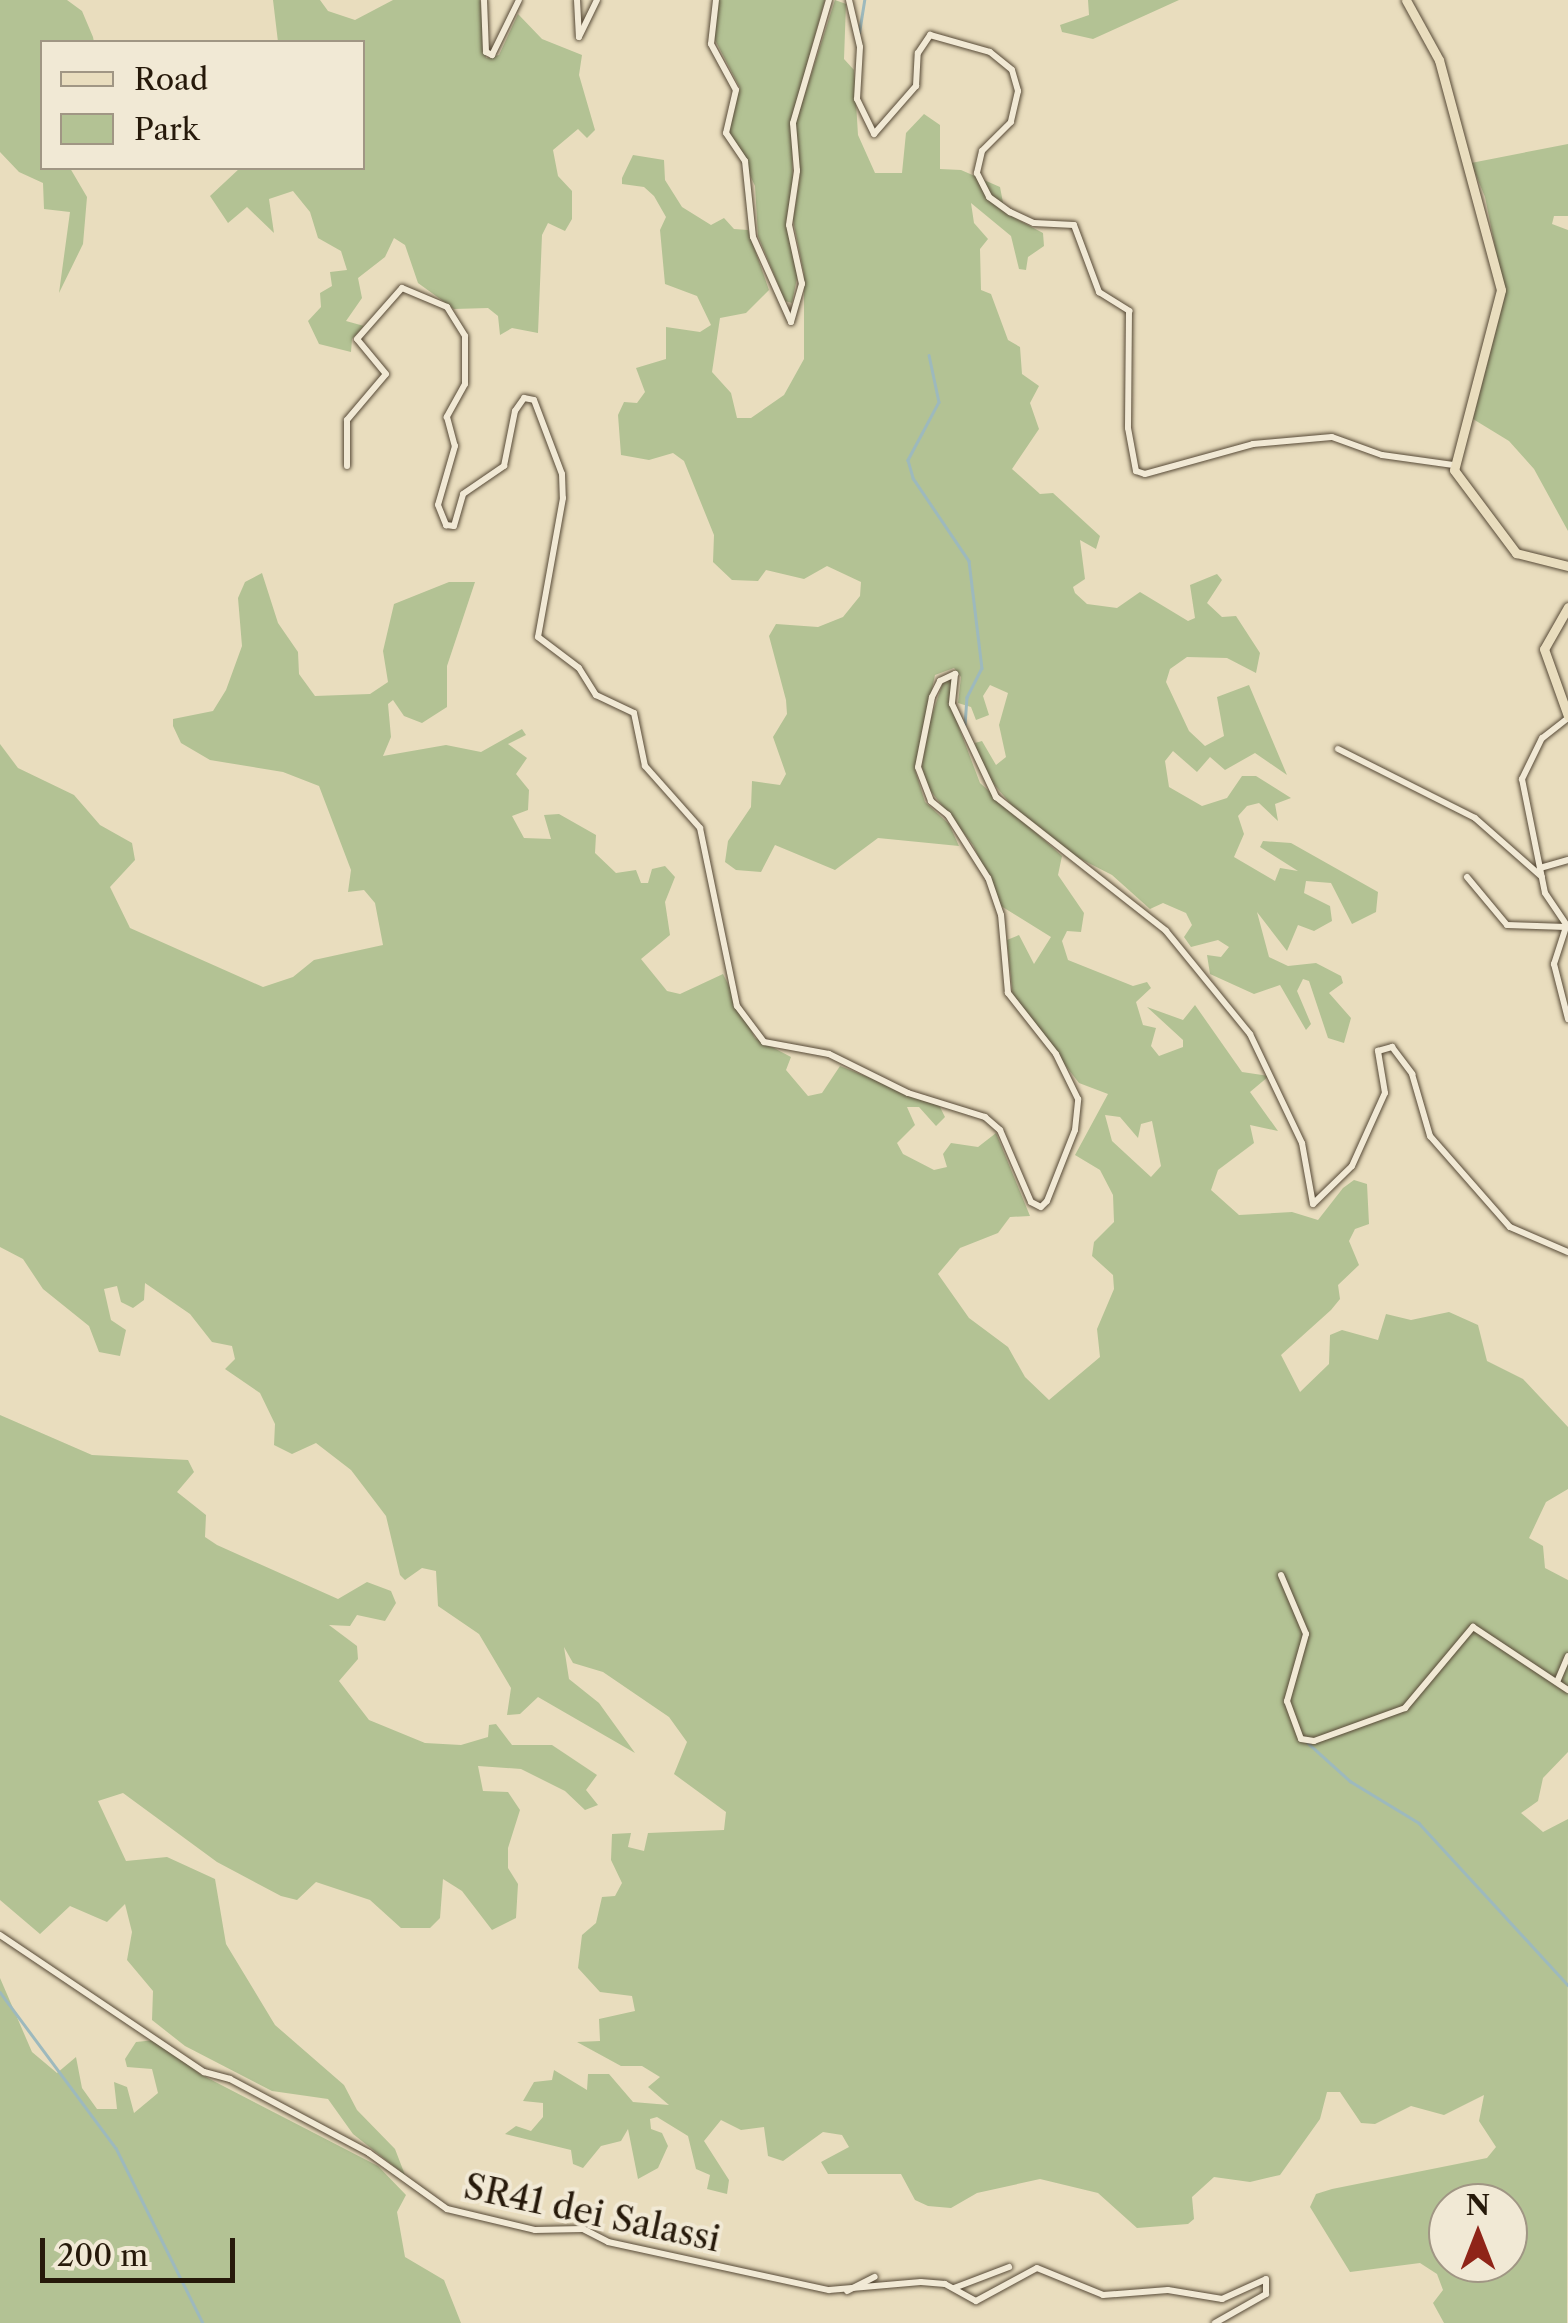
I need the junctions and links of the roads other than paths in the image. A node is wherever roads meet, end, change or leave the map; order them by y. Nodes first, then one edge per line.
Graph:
1 (484, 0) edge
2 (519, 0) edge
3 (577, 0) edge
4 (597, 0) edge
5 (716, 0) edge
6 (829, 0) edge
7 (849, 0) edge
8 (1406, 0) edge
9 (1453, 464) junction
10 (347, 466) dead end
11 (1568, 566) edge
12 (1568, 607) edge
13 (1566, 714) edge
14 (1338, 749) dead end
15 (1568, 860) edge
16 (1540, 868) junction
17 (1468, 876) dead end
18 (1542, 877) junction
19 (1567, 927) edge
20 (1568, 1018) edge
21 (1568, 1252) edge
22 (1281, 1574) dead end
23 (1568, 1656) edge
24 (1557, 1682) junction
25 (1568, 1690) edge
26 (0, 1935) edge
27 (1009, 2267) dead end
28 (876, 2276) dead end
29 (954, 2288) junction
30 (847, 2291) junction
31 (1215, 2323) edge

1 - 2 street
3 - 4 street
5 - 6 street
7 - 9 street
8 - 9 main road
9 - 11 main road
10 - 21 street
12 - 13 main road
13 - 16 street
14 - 18 street
15 - 16 street
16 - 18 street
17 - 19 street
18 - 19 street
19 - 20 street
22 - 24 street
23 - 24 street
24 - 25 street
26 - 30 street, SR41 dei Salassi
27 - 29 street
28 - 30 street
29 - 30 street, SR41 dei Salassi
29 - 31 street, SR41 dei Salassi

